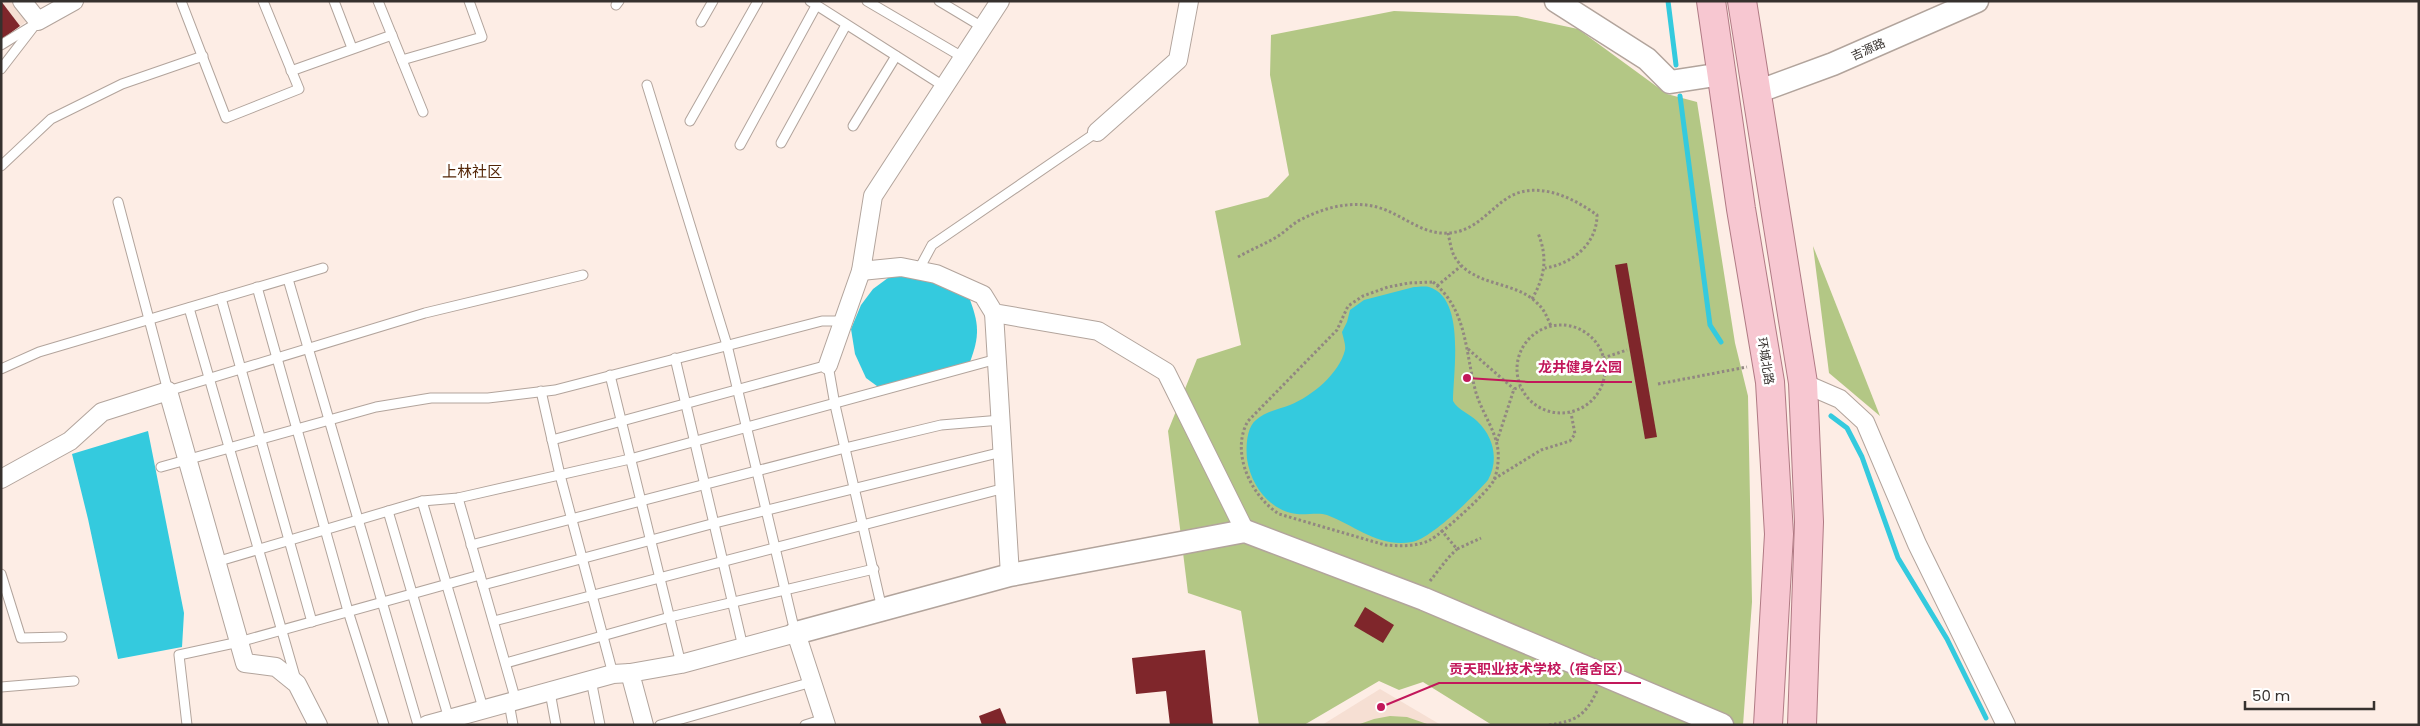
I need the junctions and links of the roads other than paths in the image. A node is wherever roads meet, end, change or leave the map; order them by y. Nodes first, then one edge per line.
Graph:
1 (22, 1) edge
2 (74, 1) edge
3 (181, 1) edge
4 (263, 1) edge
5 (334, 1) edge
6 (378, 1) edge
7 (469, 1) edge
8 (713, 1) edge
9 (758, 1) edge
10 (867, 1) edge
11 (939, 1) edge
12 (1000, 1) edge
13 (1189, 1) edge
14 (1556, 1) edge
15 (1711, 1) edge
16 (1742, 1) edge
17 (1977, 1) edge
18 (813, 3) edge
19 (38, 21) junction
20 (701, 22) dead end
21 (846, 25) junction
22 (984, 28) junction
23 (392, 35) junction
24 (1, 45) edge
25 (352, 48) junction
26 (203, 56) junction
27 (896, 56) junction
28 (964, 58) junction
29 (402, 60) junction
30 (1, 69) edge
31 (291, 71) junction
32 (1722, 74) junction
33 (1755, 80) junction
34 (647, 85) dead end
35 (945, 87) junction
36 (423, 112) dead end
37 (690, 122) dead end
38 (853, 126) dead end
39 (1097, 132) joint
40 (782, 143) dead end
41 (740, 144) dead end
42 (1, 166) edge
43 (118, 202) dead end
44 (323, 268) dead end
45 (862, 271) junction
46 (918, 271) junction
47 (583, 275) dead end
48 (288, 279) junction
49 (257, 287) junction
50 (221, 298) junction
51 (189, 308) junction
52 (994, 313) junction
53 (150, 318) junction
54 (845, 321) junction
55 (727, 345) junction
56 (309, 348) junction
57 (277, 358) junction
58 (675, 358) junction
59 (997, 359) junction
60 (828, 365) junction
61 (1, 369) edge
62 (241, 369) junction
63 (610, 375) junction
64 (208, 379) junction
65 (1803, 382) junction
66 (738, 391) junction
67 (168, 392) junction
68 (542, 392) junction
69 (686, 405) junction
70 (835, 405) junction
71 (331, 420) junction
72 (1000, 420) junction
73 (621, 422) junction
74 (746, 428) junction
75 (297, 429) junction
76 (262, 439) junction
77 (552, 440) junction
78 (695, 442) junction
79 (229, 448) junction
80 (845, 448) junction
81 (1002, 452) junction
82 (630, 459) junction
83 (186, 460) junction
84 (161, 467) dead end
85 (757, 471) junction
86 (560, 475) junction
87 (1, 479) edge
88 (706, 485) junction
89 (1005, 488) junction
90 (855, 489) junction
91 (458, 498) junction
92 (422, 501) junction
93 (641, 501) junction
94 (388, 511) junction
95 (766, 511) junction
96 (572, 518) junction
97 (359, 520) junction
98 (715, 523) junction
99 (864, 525) junction
100 (325, 530) junction
101 (1245, 531) junction
102 (289, 540) junction
103 (650, 540) junction
104 (471, 545) junction
105 (775, 548) junction
106 (258, 549) junction
107 (583, 558) junction
108 (724, 561) junction
109 (216, 562) junction
110 (874, 568) junction
111 (1, 574) edge
112 (480, 575) junction
113 (1010, 575) junction
114 (660, 577) junction
115 (446, 584) junction
116 (483, 585) junction
117 (785, 589) junction
118 (412, 594) junction
119 (592, 594) junction
120 (733, 601) junction
121 (382, 602) junction
122 (882, 610) junction
123 (348, 612) junction
124 (670, 617) junction
125 (494, 621) junction
126 (312, 622) junction
127 (281, 630) junction
128 (796, 632) junction
129 (602, 635) junction
130 (62, 637) dead end
131 (238, 642) junction
132 (743, 647) junction
133 (506, 663) junction
134 (681, 664) junction
135 (621, 673) junction
136 (591, 680) junction
137 (74, 681) dead end
138 (812, 682) junction
139 (297, 684) junction
140 (1, 687) edge
141 (550, 692) junction
142 (512, 702) junction
143 (483, 708) junction
144 (460, 719) edge
145 (825, 722) edge
146 (187, 725) edge
147 (318, 725) edge
148 (384, 725) edge
149 (418, 725) edge
150 (427, 725) edge
151 (513, 725) edge
152 (556, 725) edge
153 (600, 725) edge
154 (644, 725) edge
155 (660, 725) edge
156 (805, 725) edge
157 (1722, 725) edge
158 (1768, 725) edge
159 (1802, 725) edge
160 (2006, 725) edge

1 - 19 street
2 - 19 street
3 - 26 lane
4 - 31 lane
5 - 25 lane
6 - 23 lane
7 - 29 lane
8 - 20 lane
9 - 37 lane
10 - 28 lane
11 - 22 lane
12 - 22 street
13 - 39 street
14 - 32 street
15 - 32 main road, 环城北路
16 - 33 main road
17 - 33 street, 吉源路
18 - 21 lane
18 - 41 lane
19 - 24 lane
19 - 30 lane
21 - 27 lane
21 - 40 lane
22 - 28 street
23 - 25 lane
23 - 29 lane
25 - 31 lane
26 - 31 lane
26 - 42 lane
27 - 35 lane
27 - 38 lane
28 - 35 street
29 - 36 lane
32 - 33 main road
32 - 158 main road, 环城北路
33 - 65 main road
34 - 55 lane
35 - 45 street
39 - 46 lane
43 - 53 lane
44 - 48 lane
45 - 46 street
45 - 54 street
46 - 52 street
47 - 56 lane
48 - 49 lane
48 - 56 lane
49 - 50 lane
49 - 57 lane
50 - 51 lane
50 - 62 lane
51 - 53 lane
51 - 64 lane
52 - 59 street
52 - 101 street
53 - 61 lane
53 - 67 lane
54 - 55 lane
54 - 60 street
55 - 58 lane
55 - 66 lane
56 - 57 lane
56 - 71 lane
57 - 62 lane
57 - 75 lane
58 - 63 lane
58 - 69 lane
59 - 70 lane
59 - 72 street
60 - 66 lane
60 - 70 lane
62 - 64 lane
62 - 76 lane
63 - 68 lane
63 - 73 lane
64 - 67 lane
64 - 79 lane
65 - 159 main road
65 - 160 street
66 - 69 lane
66 - 74 lane
67 - 83 street
67 - 87 street
68 - 71 lane
68 - 77 lane
69 - 73 lane
69 - 78 lane
70 - 74 lane
70 - 80 lane
71 - 75 lane
71 - 97 lane
72 - 80 lane
72 - 81 street
73 - 77 lane
73 - 82 lane
74 - 78 lane
74 - 85 lane
75 - 76 lane
75 - 100 lane
76 - 79 lane
76 - 102 lane
77 - 86 lane
78 - 82 lane
78 - 88 lane
79 - 83 lane
79 - 106 lane
80 - 85 lane
80 - 90 lane
81 - 89 street
81 - 90 lane
82 - 86 lane
82 - 93 lane
83 - 84 lane
83 - 109 street
85 - 88 lane
85 - 95 lane
86 - 91 lane
86 - 96 lane
88 - 93 lane
88 - 98 lane
89 - 99 lane
89 - 113 street
90 - 95 lane
90 - 99 lane
91 - 92 lane
91 - 104 lane
92 - 94 lane
92 - 115 lane
93 - 96 lane
93 - 103 lane
94 - 97 lane
94 - 118 lane
95 - 98 lane
95 - 105 lane
96 - 104 lane
96 - 107 lane
97 - 100 lane
97 - 121 lane
98 - 103 lane
98 - 108 lane
99 - 105 lane
99 - 110 lane
100 - 102 lane
100 - 123 lane
101 - 113 street
101 - 157 street
102 - 106 lane
102 - 126 lane
103 - 107 lane
103 - 114 lane
104 - 112 lane
105 - 108 lane
105 - 117 lane
106 - 109 lane
106 - 127 lane
107 - 116 lane
107 - 119 lane
108 - 114 lane
108 - 120 lane
109 - 131 street
110 - 117 lane
110 - 122 lane
111 - 130 lane
112 - 115 lane
112 - 116 lane
113 - 122 street
114 - 119 lane
114 - 124 lane
115 - 118 lane
115 - 143 lane
116 - 125 lane
117 - 120 lane
117 - 128 lane
118 - 121 lane
118 - 144 lane
119 - 125 lane
119 - 129 lane
120 - 124 lane
120 - 132 lane
121 - 123 lane
121 - 149 lane
122 - 128 street
123 - 126 lane
123 - 148 lane
124 - 129 lane
124 - 134 lane
125 - 133 lane
126 - 127 lane
127 - 131 lane
127 - 139 lane
128 - 132 street
128 - 138 street
129 - 133 lane
129 - 135 lane
131 - 139 street
131 - 146 lane
132 - 134 street
133 - 142 lane
134 - 135 street
135 - 136 street
135 - 154 street
136 - 141 street
136 - 153 lane
137 - 140 lane
138 - 145 street
138 - 155 lane
139 - 147 street
141 - 142 street
141 - 152 lane
142 - 143 street
142 - 151 lane
143 - 144 street
144 - 150 street
145 - 156 lane

